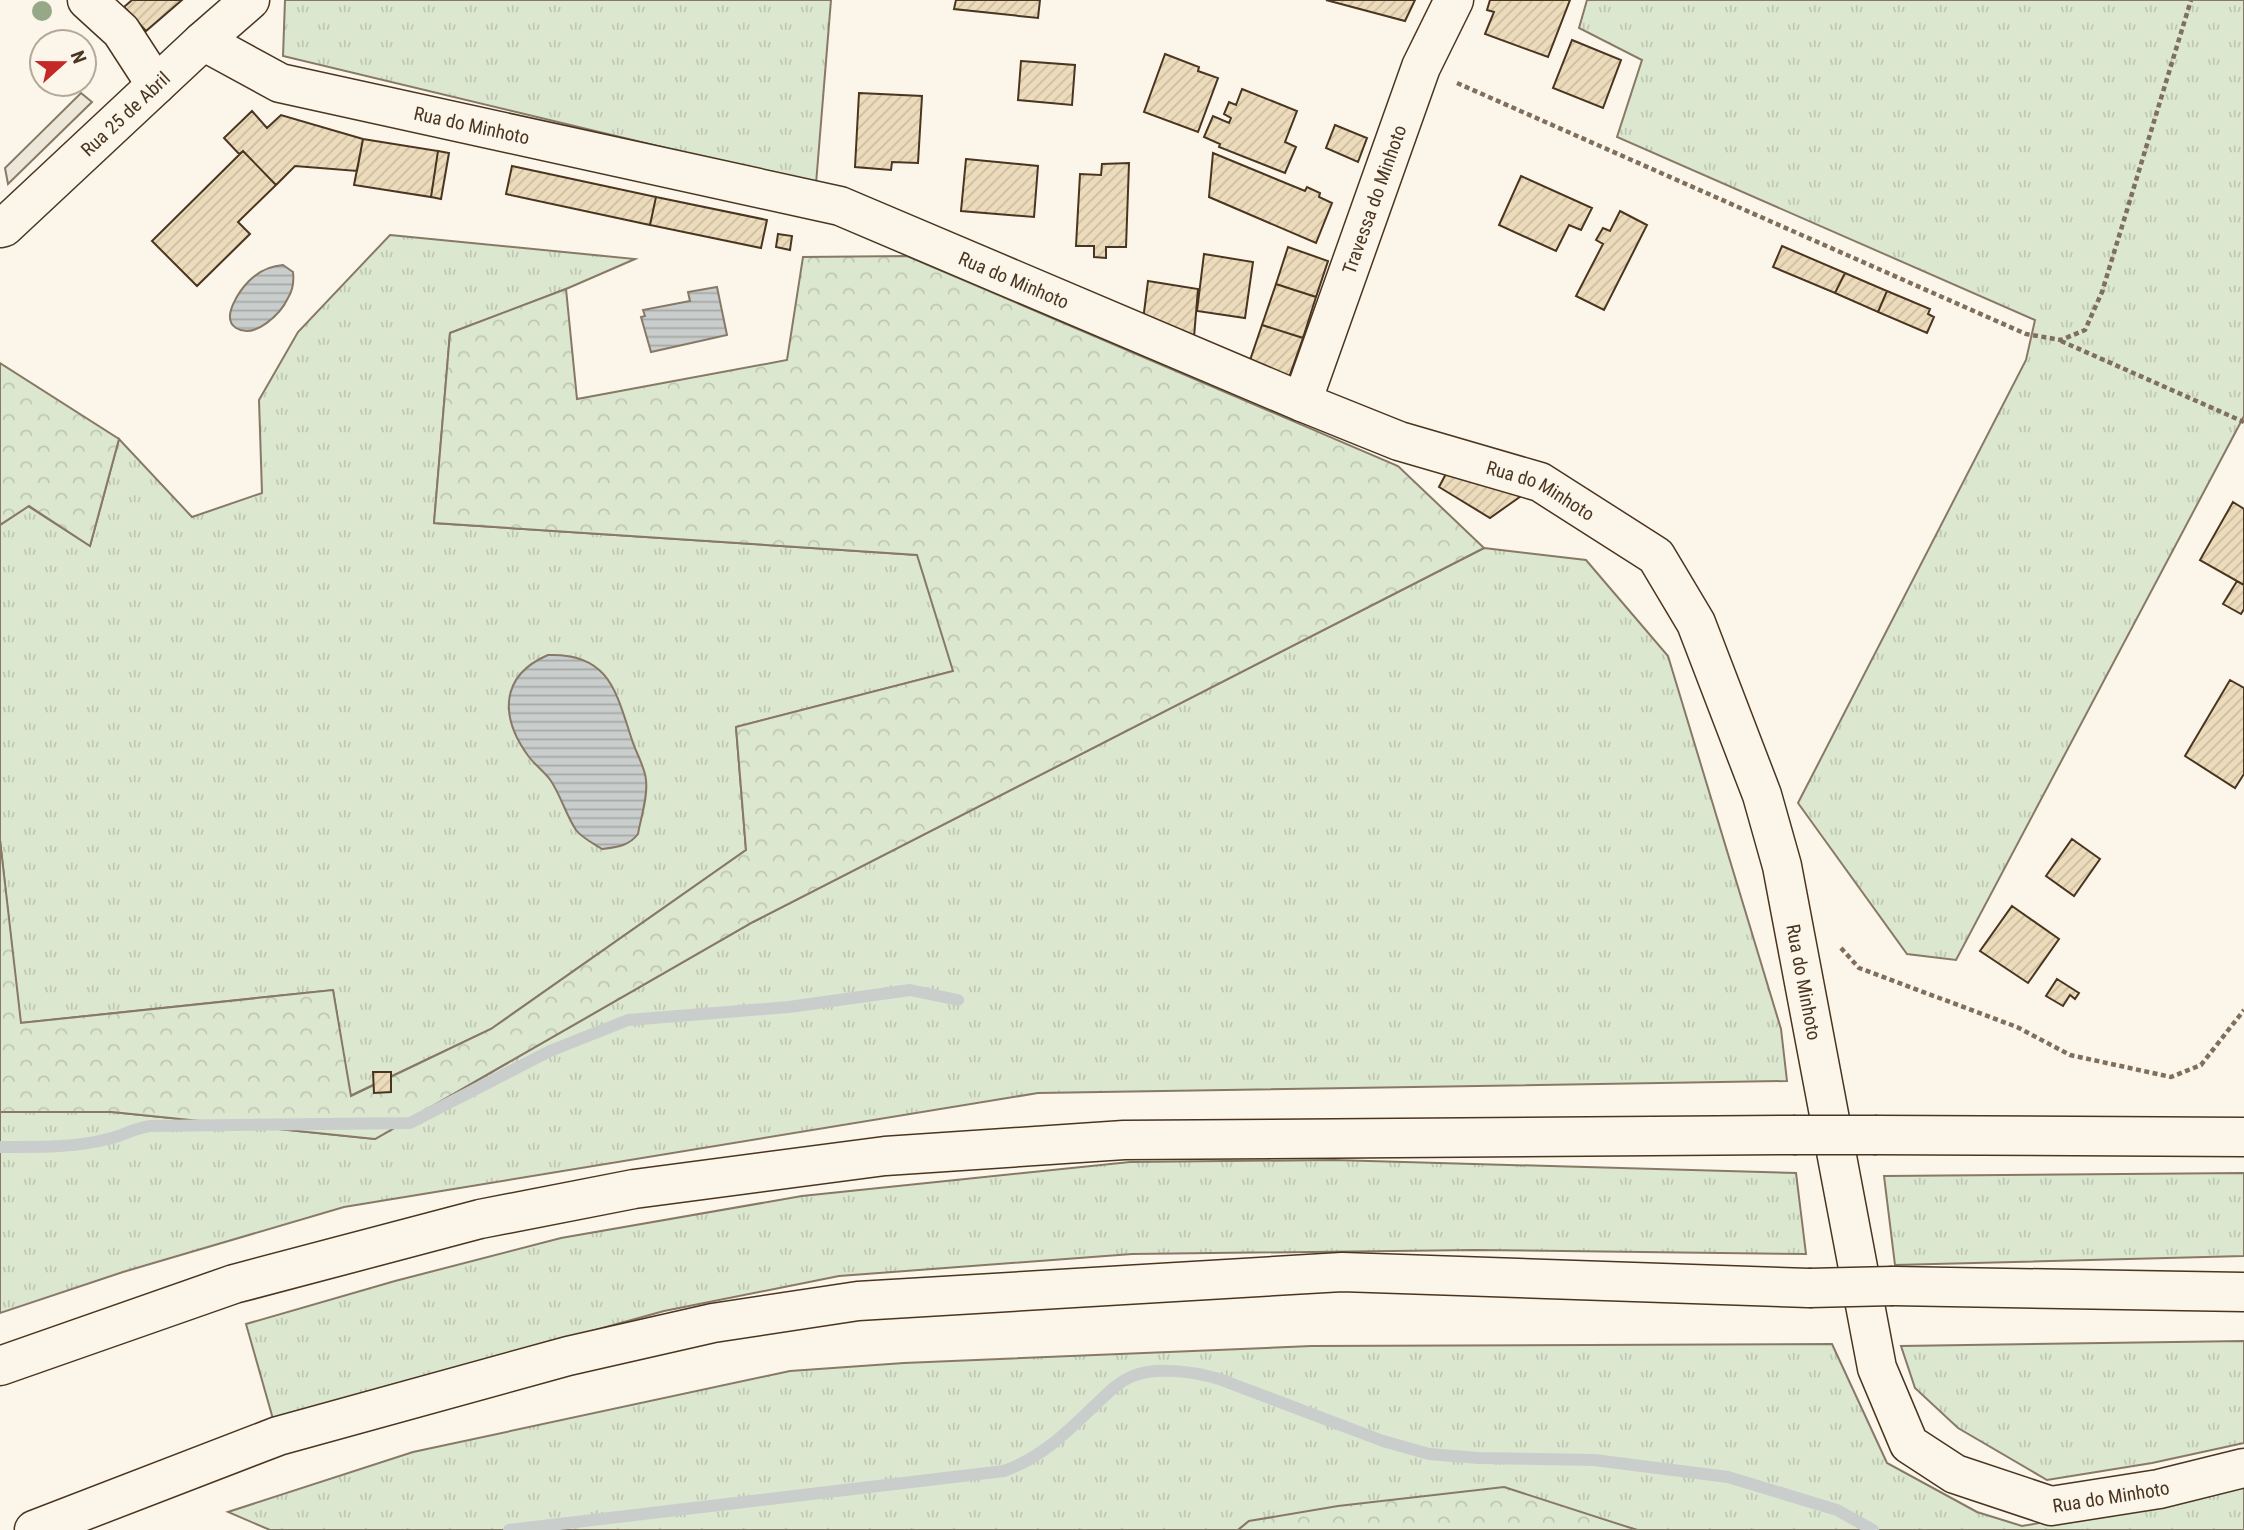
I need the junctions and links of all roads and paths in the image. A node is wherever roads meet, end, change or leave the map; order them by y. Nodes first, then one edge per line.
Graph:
1 (87, 0) edge
2 (250, 0) edge
3 (1454, 0) edge
4 (2191, 0) edge
5 (203, 41) junction
6 (1421, 67) junction
7 (156, 85) junction
8 (0, 228) edge
9 (2061, 340) junction
10 (1302, 402) junction
11 (2244, 422) edge
12 (1835, 940) dead end
13 (2244, 1010) edge
14 (2244, 1137) edge
15 (2244, 1292) edge
16 (0, 1366) edge
17 (2244, 1468) edge
18 (34, 1530) edge

1 - 7 main road
2 - 5 main road, Rua 25 de Abril
3 - 6 main road, Travessa do Minhoto
4 - 9 path
5 - 7 main road, Rua 25 de Abril
5 - 10 main road, Rua do Minhoto
6 - 9 path
6 - 10 main road, Travessa do Minhoto
7 - 8 main road, Rua 25 de Abril
9 - 11 path
10 - 17 main road, Rua do Minhoto
12 - 13 path
14 - 16 main road, bridge
15 - 18 main road, bridge

